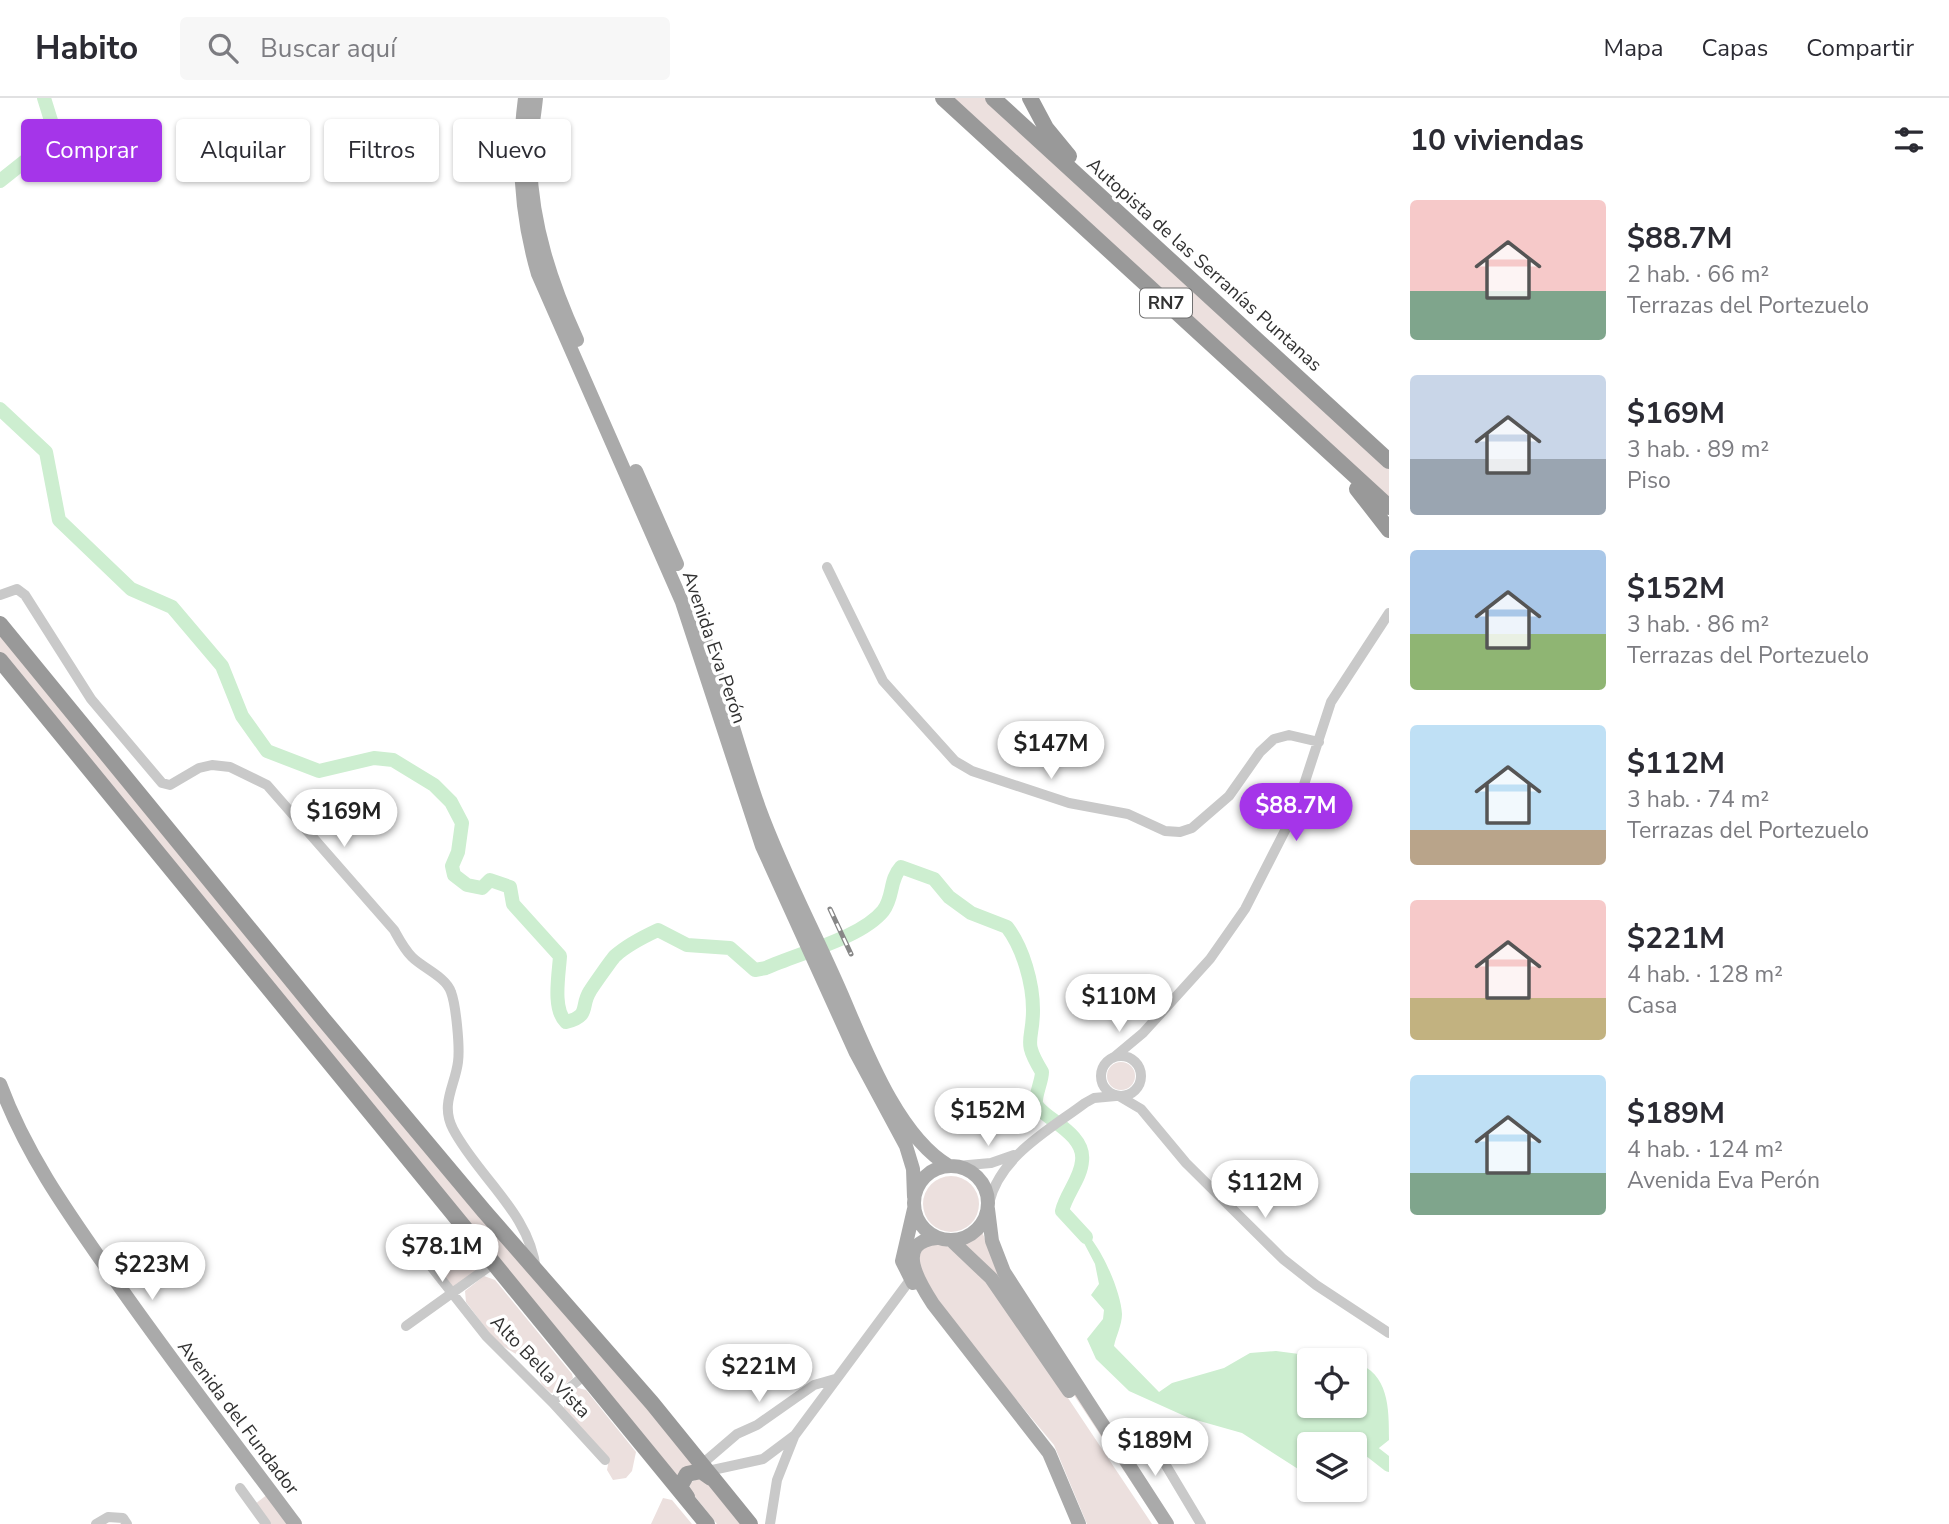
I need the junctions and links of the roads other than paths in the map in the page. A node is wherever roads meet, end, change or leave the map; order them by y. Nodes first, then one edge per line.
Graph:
1 (525, 98) edge
2 (536, 98) edge
3 (936, 98) edge
4 (943, 98) edge
5 (993, 98) edge
6 (1001, 98) edge
7 (1030, 98) edge
8 (1039, 140) junction
9 (1024, 172) junction
10 (1223, 308) junction
11 (1342, 417) junction
12 (1389, 448) edge
13 (1327, 451) junction
14 (1389, 461) edge
15 (1389, 507) edge
16 (1389, 530) edge
17 (827, 567) dead end
18 (0, 595) edge
19 (1389, 613) edge
20 (0, 624) edge
21 (0, 660) edge
22 (87, 692) junction
23 (66, 708) junction
24 (1319, 742) junction
25 (139, 756) junction
26 (117, 771) junction
27 (802, 919) junction
28 (827, 975) junction
29 (1143, 1034) junction
30 (1113, 1058) junction
31 (1137, 1065) junction
32 (1101, 1077) junction
33 (0, 1084) edge
34 (1139, 1084) junction
35 (1118, 1096) junction
36 (1085, 1103) junction
37 (1141, 1109) junction
38 (1025, 1148) junction
39 (953, 1166) junction
40 (914, 1203) junction
41 (989, 1206) junction
42 (472, 1236) junction
43 (937, 1238) junction
44 (952, 1241) junction
45 (494, 1262) junction
46 (536, 1270) junction
47 (910, 1280) junction
48 (453, 1295) junction
49 (933, 1304) junction
50 (406, 1326) dead end
51 (1389, 1333) edge
52 (585, 1375) junction
53 (835, 1379) junction
54 (552, 1402) junction
55 (1106, 1432) junction
56 (795, 1434) junction
57 (604, 1460) dead end
58 (705, 1467) junction
59 (240, 1488) dead end
60 (723, 1490) junction
61 (691, 1505) junction
62 (96, 1524) edge
63 (127, 1524) edge
64 (266, 1524) edge
65 (295, 1524) edge
66 (707, 1524) edge
67 (750, 1524) edge
68 (770, 1524) edge
69 (1079, 1524) edge
70 (1156, 1524) edge
71 (1167, 1524) edge
72 (1200, 1524) edge

1 - 27 main road, Avenida Eva Perón
2 - 27 main road, Avenida Eva Perón
3 - 9 highway
4 - 9 highway, RN7
5 - 8 highway, Autopista de las Serranías Puntanas / RN7
6 - 8 highway
7 - 10 highway
8 - 10 highway, Autopista de las Serranías Puntanas / RN7
9 - 13 highway, RN7
10 - 11 highway, Autopista de las Serranías Puntanas / RN7
11 - 12 highway
11 - 14 highway, Autopista de las Serranías Puntanas / RN7
13 - 15 highway, RN7
13 - 16 highway
17 - 24 street
18 - 22 street
19 - 24 street
20 - 23 highway
21 - 42 highway
22 - 23 street
22 - 25 street
23 - 26 highway
24 - 29 street
25 - 26 street
25 - 46 street
26 - 46 highway
27 - 28 main road, Avenida Eva Perón
28 - 39 main road, Avenida Eva Perón
28 - 40 main road, Avenida Eva Perón
29 - 30 street
29 - 31 street
30 - 31 street
30 - 32 street
31 - 34 street
32 - 35 street
32 - 36 street
33 - 65 main road, Avenida del Fundador
34 - 35 street
34 - 37 street
35 - 36 street
35 - 37 street
36 - 38 street
37 - 51 street
38 - 39 street
38 - 41 street
39 - 40 main road
39 - 41 main road
40 - 43 main road
40 - 47 main road
41 - 44 main road
41 - 55 main road
42 - 45 highway
42 - 48 street, Alto Bella Vista
43 - 44 main road
43 - 49 main road
44 - 70 main road
45 - 48 street
45 - 52 highway
46 - 58 highway
47 - 49 main road
47 - 53 street
48 - 50 street
48 - 54 street, Alto Bella Vista
49 - 69 main road
52 - 54 street
52 - 61 highway
53 - 56 street
53 - 58 street
54 - 57 street, Alto Bella Vista
55 - 71 main road
55 - 72 street
56 - 58 street
56 - 68 street
58 - 60 highway
59 - 64 street
60 - 61 highway
60 - 67 highway
61 - 66 highway
62 - 63 street

